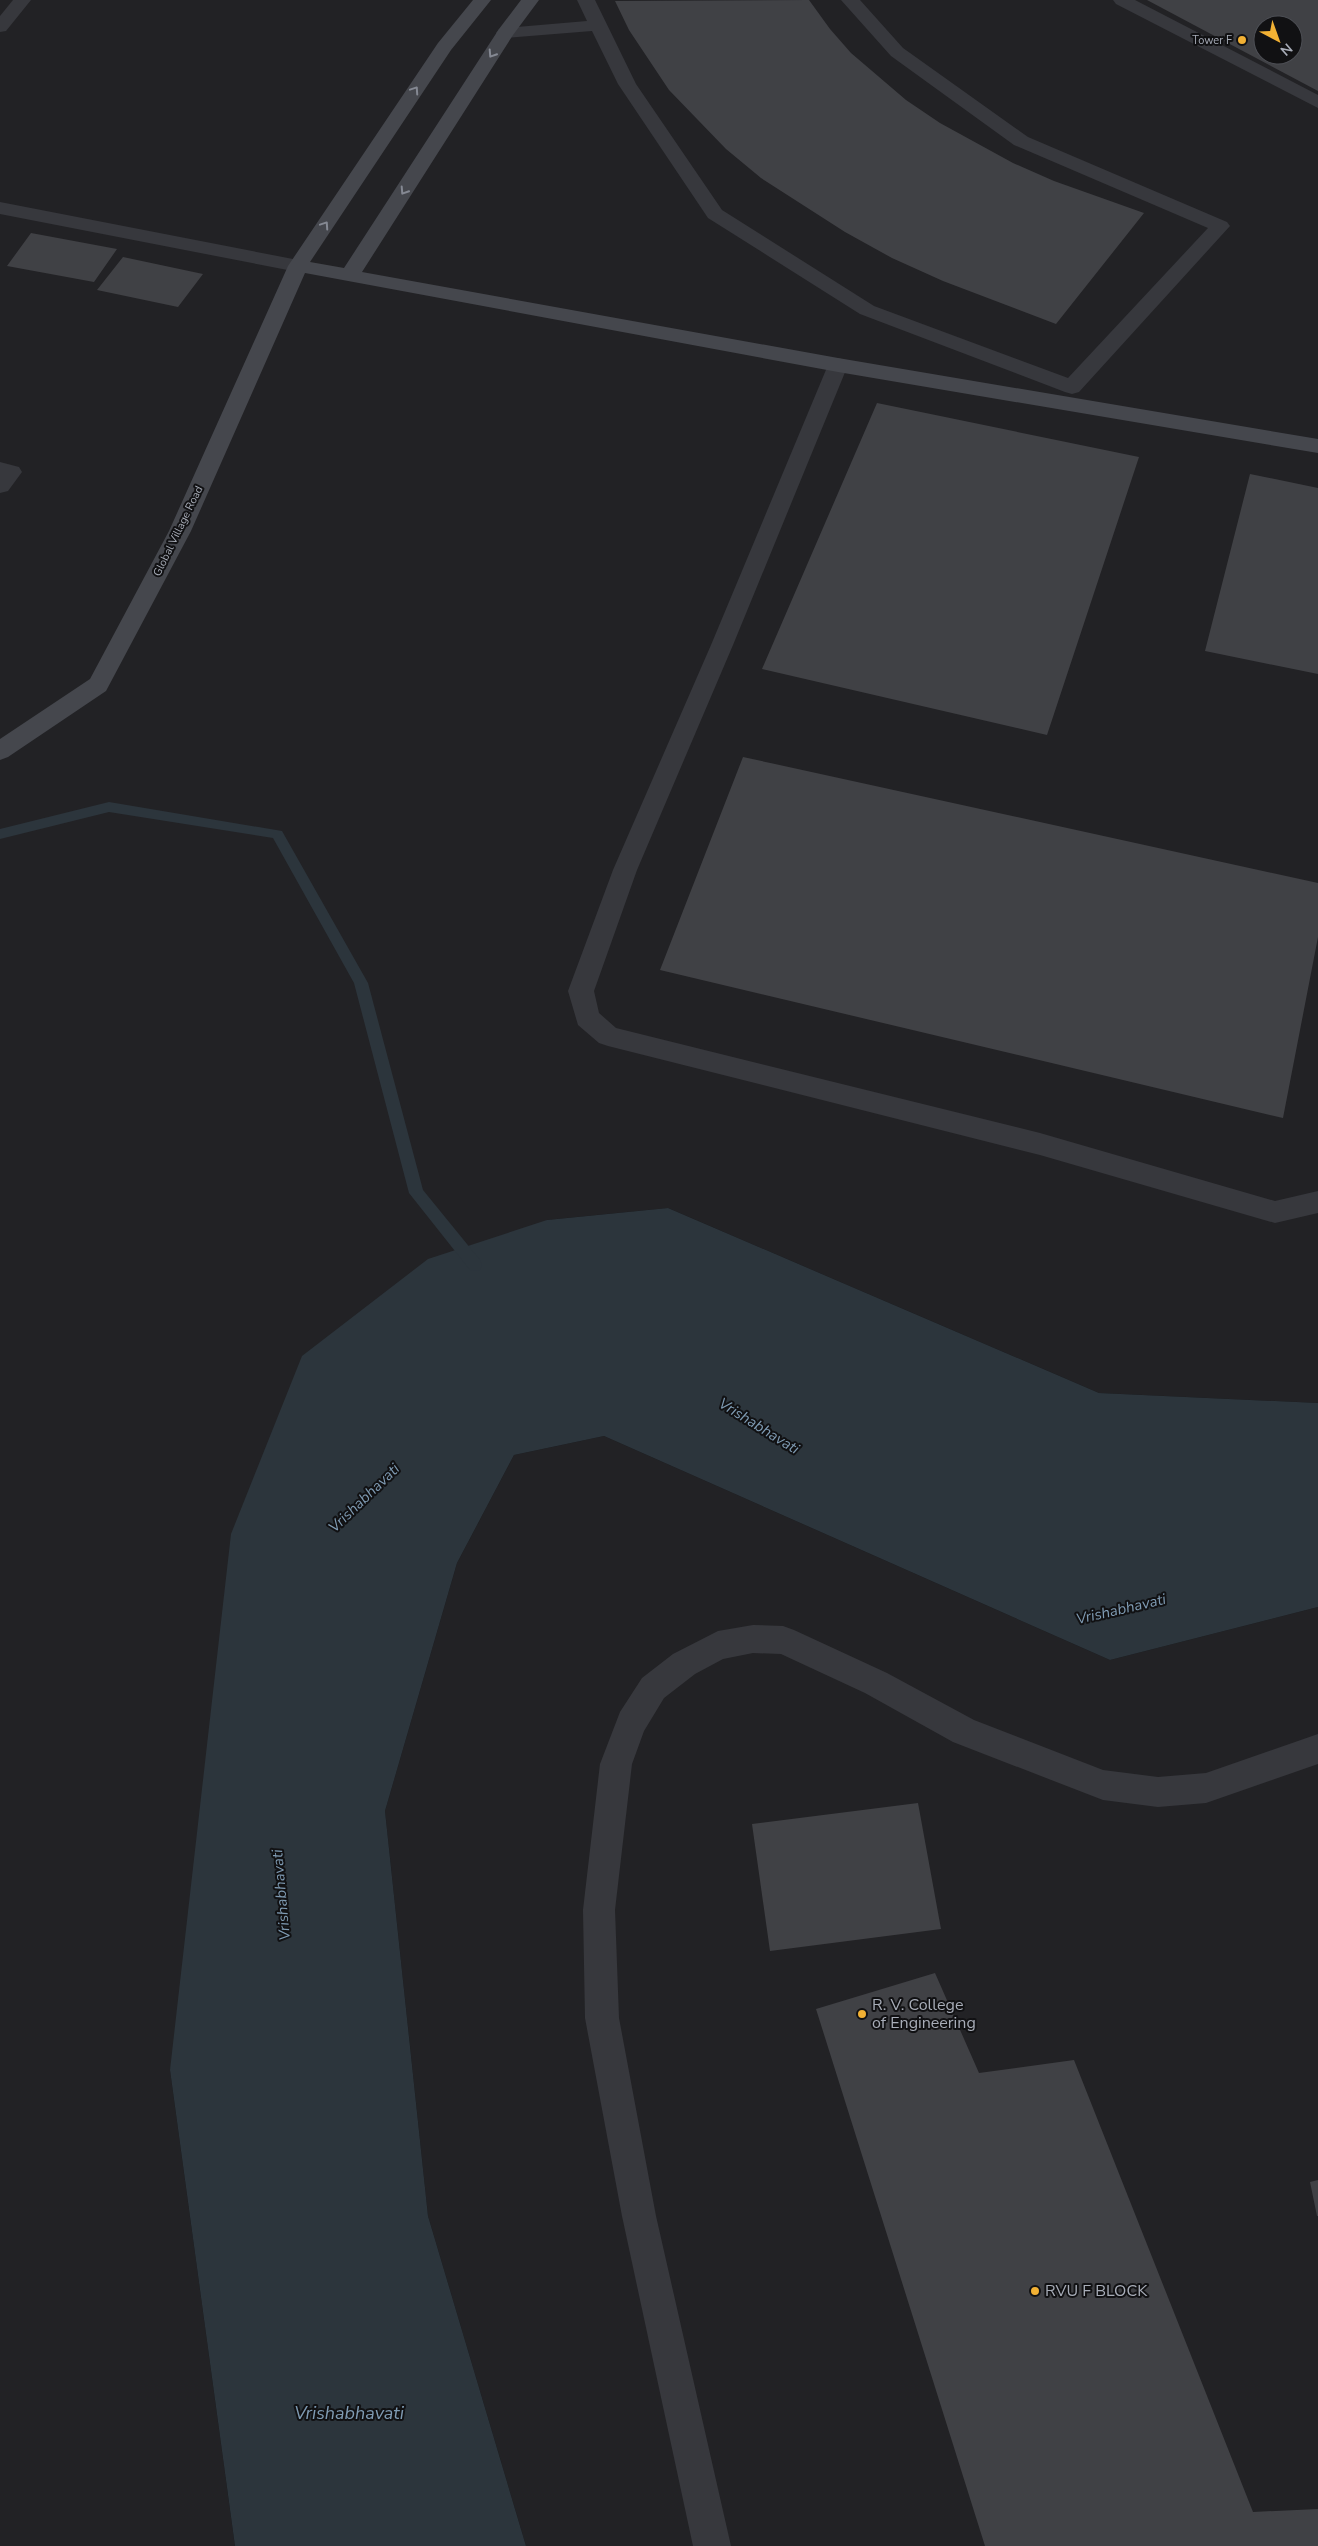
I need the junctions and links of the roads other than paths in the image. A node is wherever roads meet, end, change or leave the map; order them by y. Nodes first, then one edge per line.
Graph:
1 (22, 0) edge
2 (482, 0) edge
3 (530, 0) edge
4 (586, 0) edge
5 (850, 0) edge
6 (1122, 0) edge
7 (598, 25) junction
8 (0, 27) edge
9 (505, 33) junction
10 (1318, 102) edge
11 (0, 208) edge
12 (298, 266) junction
13 (350, 275) junction
14 (838, 365) junction
15 (1318, 446) edge
16 (0, 469) edge
17 (0, 486) edge
18 (0, 751) edge
19 (1318, 1202) edge
20 (1318, 1749) edge
21 (712, 2546) edge

1 - 8 lane
12 -> 2 street, Global Village Road
3 - 9 street
4 - 7 lane
5 - 7 lane
6 - 10 lane
7 - 9 lane
9 -> 13 street
11 - 12 lane
12 - 13 street
12 - 18 street, Global Village Road
13 - 14 street
14 - 15 street
14 - 19 lane
16 - 17 lane
20 - 21 lane

